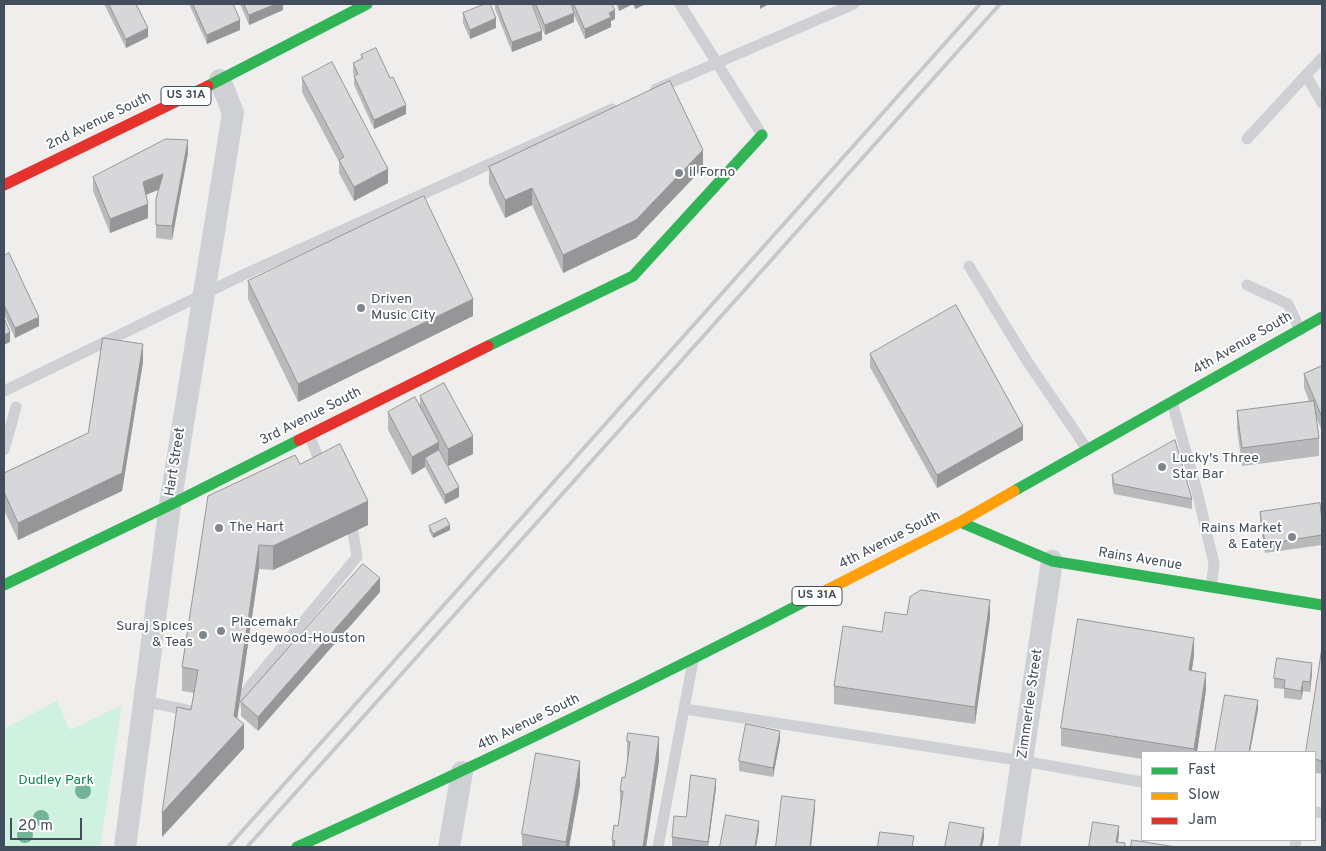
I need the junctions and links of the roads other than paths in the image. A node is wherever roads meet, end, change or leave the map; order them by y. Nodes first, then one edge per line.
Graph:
1 (367, 4) edge
2 (680, 4) edge
3 (854, 4) edge
4 (1322, 58) edge
5 (718, 64) junction
6 (1306, 75) junction
7 (220, 80) junction
8 (645, 94) edge
9 (1322, 104) edge
10 (618, 106) edge
11 (762, 135) joint
12 (1247, 140) dead end
13 (4, 185) edge
14 (969, 266) dead end
15 (1246, 285) dead end
16 (203, 295) junction
17 (1322, 317) edge
18 (1300, 330) junction
19 (4, 391) edge
20 (1172, 402) junction
21 (16, 408) dead end
22 (309, 434) junction
23 (4, 450) edge
24 (1088, 450) junction
25 (325, 475) edge
26 (170, 505) junction
27 (960, 522) junction
28 (352, 532) edge
29 (1052, 561) junction
30 (4, 585) edge
31 (1210, 587) junction
32 (1322, 605) edge
33 (694, 660) junction
34 (144, 701) junction
35 (240, 701) edge
36 (684, 709) junction
37 (195, 712) edge
38 (1023, 761) junction
39 (462, 772) junction
40 (1141, 782) edge
41 (124, 847) edge
42 (297, 847) edge
43 (449, 847) edge
44 (658, 847) edge
45 (1009, 847) edge

1 - 7 main road, 2nd Avenue South / US 31A
2 - 5 lane
3 - 5 lane
4 - 6 lane
5 - 8 lane
5 - 11 lane
6 - 9 lane
6 - 12 lane
7 - 13 main road, 2nd Avenue South / US 31A
7 - 16 street, Hart Street
10 - 16 lane
11 - 22 main road, 3rd Avenue South
14 - 24 lane
15 - 18 lane
16 - 19 lane
16 - 26 street, Hart Street
17 - 18 main road, 4th Avenue South / US 31A
18 - 20 main road, 4th Avenue South / US 31A
20 - 24 main road, 4th Avenue South / US 31A
20 - 31 lane
21 - 23 lane
22 - 25 lane
22 - 26 main road, 3rd Avenue South
24 - 27 main road, 4th Avenue South / US 31A
26 - 30 main road, 3rd Avenue South
26 - 34 street, Hart Street
27 - 29 main road, Rains Avenue
27 - 33 main road, 4th Avenue South / US 31A
28 - 35 lane
29 - 31 main road, Rains Avenue
29 - 38 street, Zimmerlee Street
31 - 32 main road, Rains Avenue
33 - 36 lane
33 - 39 main road, 4th Avenue South / US 31A
34 - 37 lane
34 - 41 street, Hart Street
36 - 38 lane
36 - 44 lane
38 - 40 lane
38 - 45 street, Zimmerlee Street
39 - 42 main road, 4th Avenue South / US 31A
39 - 43 street

